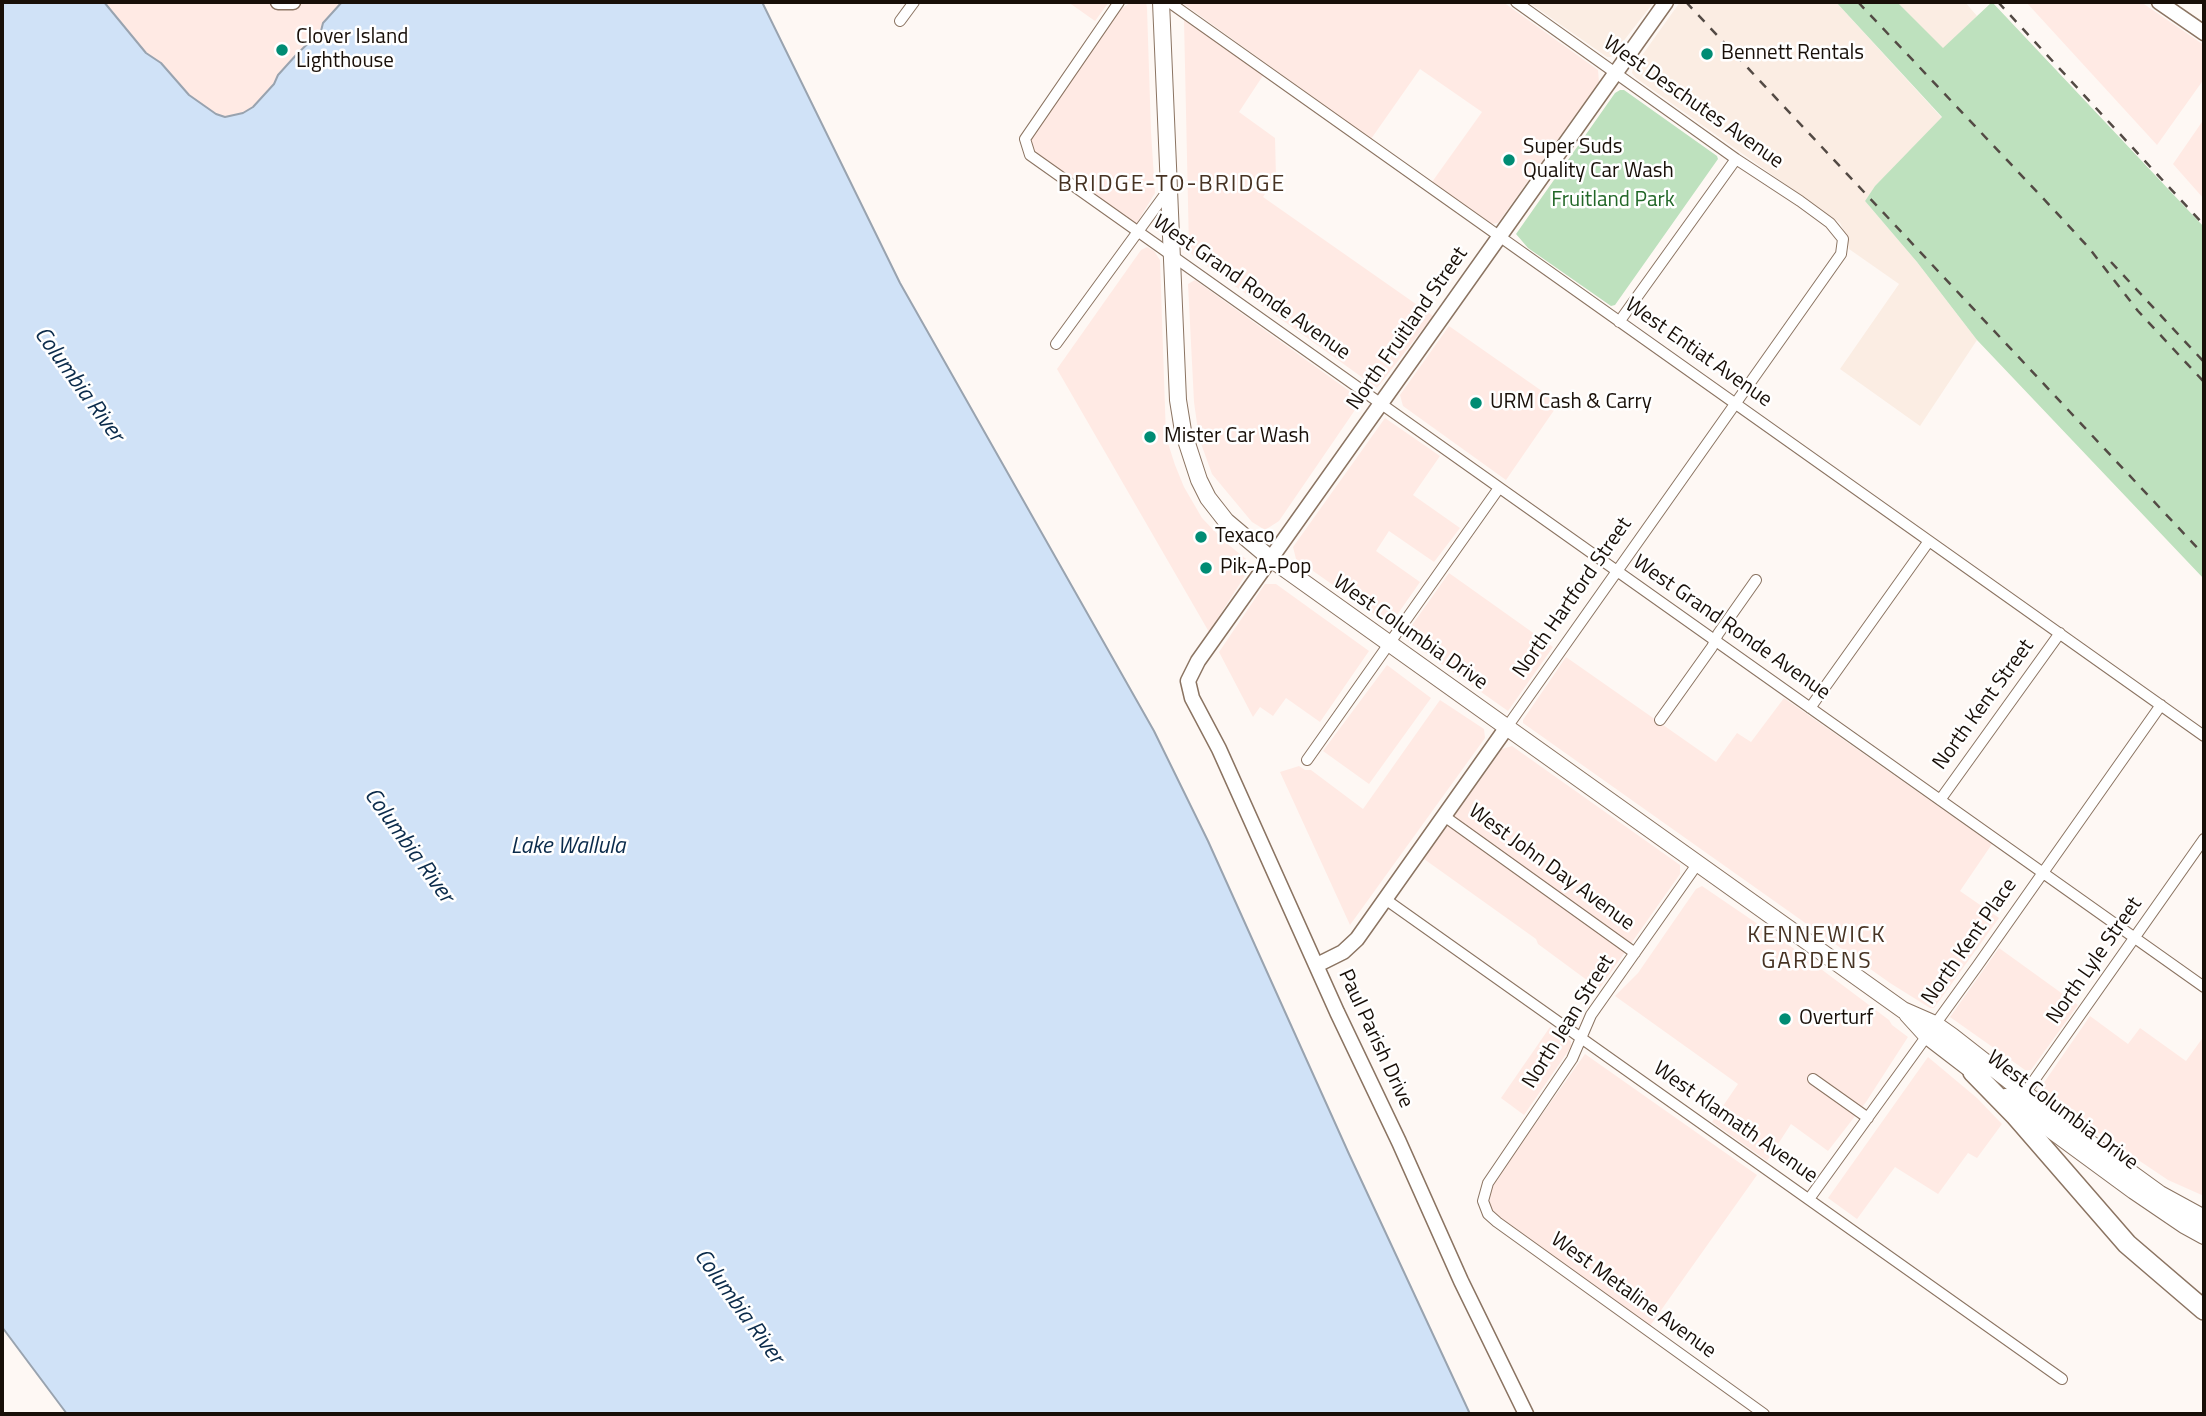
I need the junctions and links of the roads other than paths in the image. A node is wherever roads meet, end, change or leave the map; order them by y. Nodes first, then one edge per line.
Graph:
1 (278, 2) edge
2 (293, 2) edge
3 (914, 2) edge
4 (1119, 2) edge
5 (1161, 2) edge
6 (1169, 2) edge
7 (1516, 2) edge
8 (1666, 2) edge
9 (2160, 2) edge
10 (900, 21) dead end
11 (2204, 33) edge
12 (1616, 73) junction
13 (1736, 159) junction
14 (1169, 189) junction
15 (1138, 232) junction
16 (1499, 237) junction
17 (1843, 239) joint
18 (1172, 256) junction
19 (1619, 322) junction
20 (1056, 344) dead end
21 (1381, 404) junction
22 (1736, 404) junction
23 (1499, 488) junction
24 (1929, 541) junction
25 (1270, 559) junction
26 (1617, 571) junction
27 (1756, 580) dead end
28 (2060, 633) junction
29 (1715, 640) junction
30 (1390, 644) junction
31 (1188, 681) joint
32 (2161, 705) junction
33 (1810, 708) junction
34 (1660, 720) dead end
35 (1507, 727) junction
36 (2204, 736) edge
37 (1307, 760) dead end
38 (1940, 800) junction
39 (1444, 816) junction
40 (2204, 839) edge
41 (1698, 863) junction
42 (2043, 873) junction
43 (1385, 898) junction
44 (2134, 938) junction
45 (1635, 953) junction
46 (1317, 965) junction
47 (2204, 987) edge
48 (1931, 1030) junction
49 (1581, 1038) junction
50 (1973, 1072) junction
51 (1813, 1079) dead end
52 (2021, 1099) junction
53 (1868, 1118) junction
54 (1809, 1199) junction
55 (1483, 1205) joint
56 (2204, 1218) edge
57 (2204, 1236) edge
58 (2204, 1310) edge
59 (2062, 1379) dead end
60 (1526, 1414) edge
61 (1764, 1414) edge

1 - 2 street
3 - 10 street
4 - 15 street, West Grand Ronde Avenue
5 - 14 main road, West Columbia Drive
6 - 16 street, West Entiat Avenue
7 - 12 street, West Deschutes Avenue
8 - 12 street, North Fruitland Street
9 - 11 street
12 - 13 street, West Deschutes Avenue
12 - 16 street, North Fruitland Street
13 - 17 street, West Deschutes Avenue
13 - 19 street
14 - 15 street
14 - 18 main road, West Columbia Drive
15 - 18 street, West Grand Ronde Avenue
15 - 20 street
16 - 19 street, West Entiat Avenue
16 - 21 street, North Fruitland Street
17 - 22 street, North Hartford Street
18 - 21 street, West Grand Ronde Avenue
18 - 25 main road, West Columbia Drive
19 - 22 street, West Entiat Avenue
21 - 23 street, West Grand Ronde Avenue
21 - 25 street, North Fruitland Street
22 - 24 street, West Entiat Avenue
22 - 26 street, North Hartford Street
23 - 26 street, West Grand Ronde Avenue
23 - 30 street
24 - 28 street, West Entiat Avenue
24 - 33 street
25 - 30 main road, West Columbia Drive
25 - 31 street, North Fruitland Street
26 - 29 street, West Grand Ronde Avenue
26 - 35 street, North Hartford Street
27 - 29 street
28 - 32 street, West Entiat Avenue
28 - 38 street, North Kent Street
29 - 33 street, West Grand Ronde Avenue
29 - 34 street
30 - 35 main road, West Columbia Drive
30 - 37 street
31 - 46 street, Paul Parish Drive
32 - 36 street, West Entiat Avenue
32 - 42 street, North Kent Place
33 - 38 street, West Grand Ronde Avenue
35 - 39 street, North Hartford Street
35 - 41 main road, West Columbia Drive
38 - 42 street, West Grand Ronde Avenue
39 - 43 street, North Hartford Street
39 - 45 street, West John Day Avenue
40 - 44 street, North Lyle Street
41 - 45 street, North Jean Street
41 - 48 main road, West Columbia Drive
42 - 44 street, West Grand Ronde Avenue
42 - 48 street, North Kent Place
43 - 46 street, North Hartford Street
43 - 49 street, West Klamath Avenue
44 - 47 street, West Grand Ronde Avenue
44 - 52 street, North Lyle Street
45 - 49 street, North Jean Street
46 - 60 street, Paul Parish Drive
48 - 50 main road, West Columbia Drive
48 - 52 main road, West Columbia Drive
48 - 53 street, North Kent Place
49 - 54 street, West Klamath Avenue
49 - 55 street, North Jean Street
50 - 52 main road, West Columbia Drive
50 - 58 highway
51 - 53 street
52 - 56 main road, West Columbia Drive
52 - 57 main road, West Columbia Drive
53 - 54 street, North Kent Place
54 - 59 street, West Klamath Avenue
55 - 61 street, West Metaline Avenue

